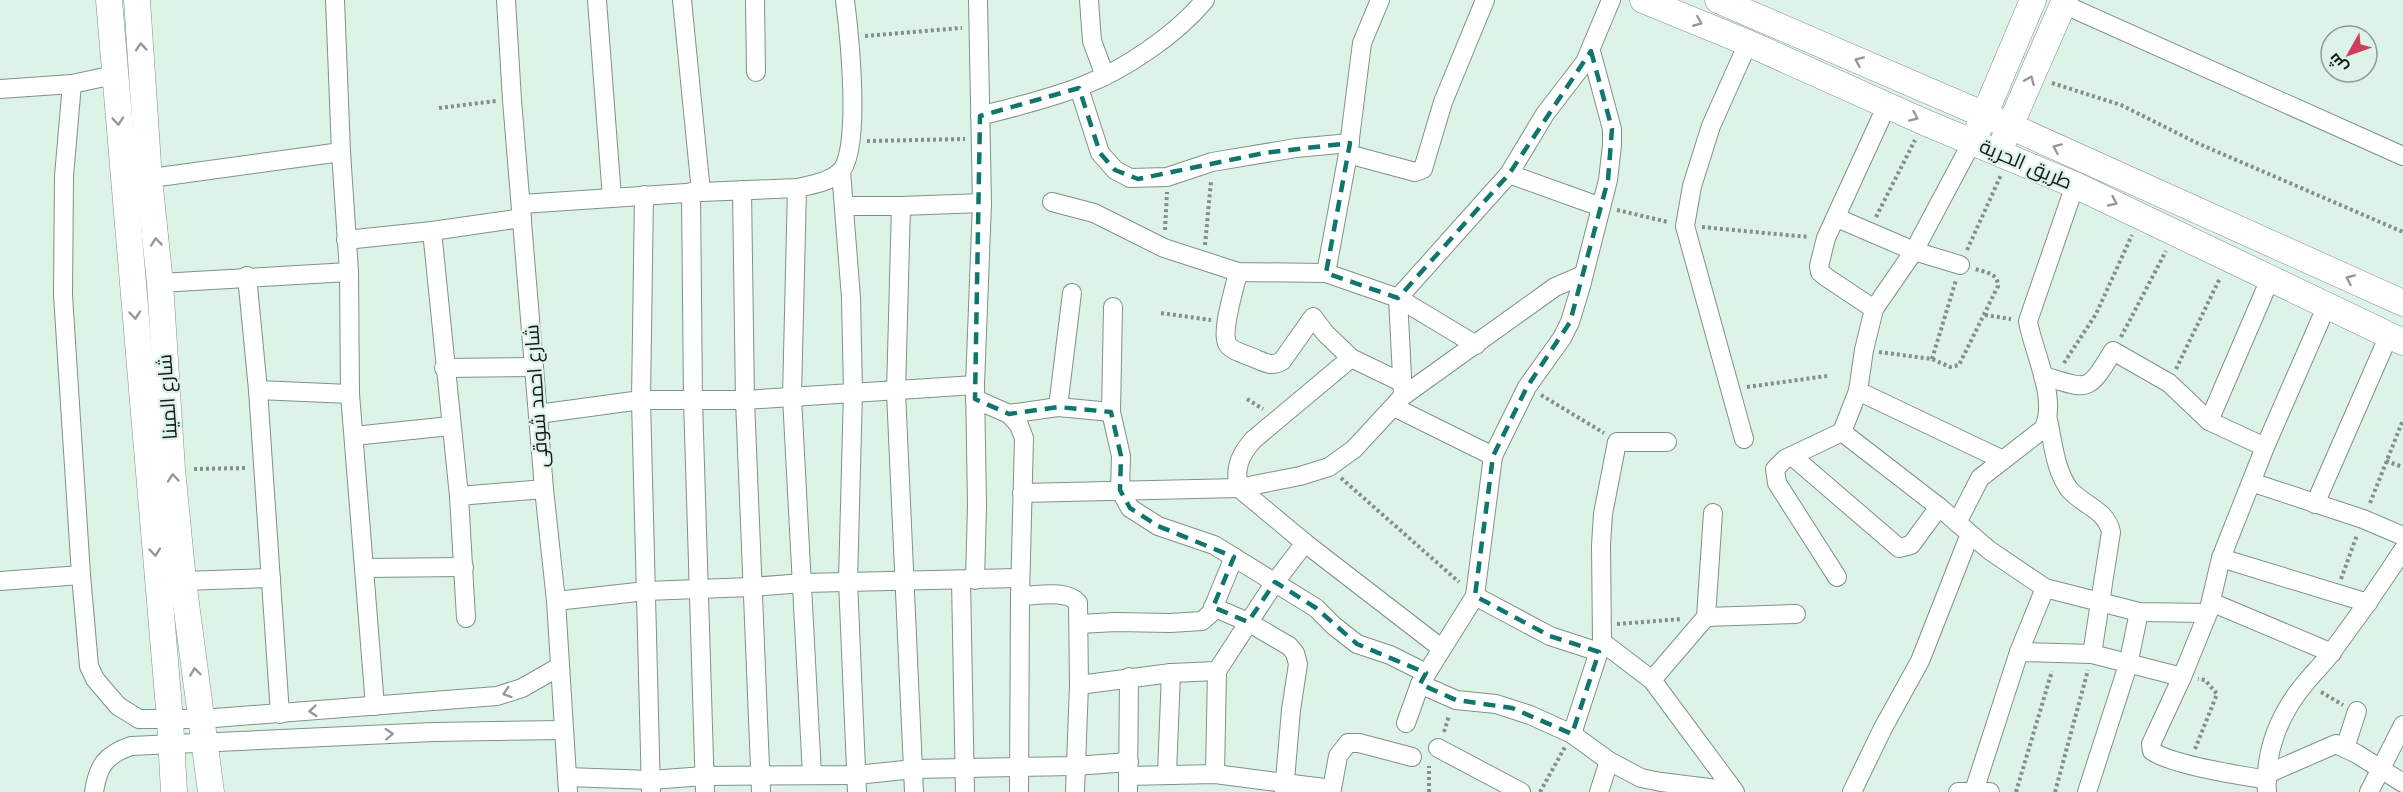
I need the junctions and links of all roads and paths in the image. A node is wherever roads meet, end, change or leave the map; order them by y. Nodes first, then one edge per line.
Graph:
1 (109, 0) edge
2 (137, 0) edge
3 (335, 0) edge
4 (506, 0) edge
5 (597, 0) edge
6 (682, 0) edge
7 (755, 0) edge
8 (845, 0) edge
9 (978, 0) edge
10 (1089, 0) edge
11 (1205, 0) edge
12 (1380, 0) edge
13 (1485, 0) edge
14 (1611, 0) edge
15 (1643, 0) edge
16 (1718, 0) edge
17 (2033, 0) edge
18 (2064, 2) edge
19 (978, 27) junction
20 (849, 37) junction
21 (1748, 43) junction
22 (1592, 51) junction
23 (756, 72) dead end
24 (114, 75) junction
25 (1105, 76) junction
26 (2031, 77) junction
27 (72, 84) junction
28 (1079, 88) junction
29 (0, 89) edge
30 (512, 100) junction
31 (1887, 105) junction
32 (440, 108) dead end
33 (980, 116) junction
34 (1985, 116) junction
35 (1924, 122) junction
36 (2010, 126) junction
37 (980, 139) junction
38 (852, 141) junction
39 (1972, 142) junction
40 (1349, 149) junction
41 (341, 152) junction
42 (2004, 156) junction
43 (2403, 156) edge
44 (1212, 162) junction
45 (841, 171) junction
46 (1509, 174) junction
47 (1167, 177) junction
48 (149, 179) junction
49 (124, 181) junction
50 (2075, 185) junction
51 (797, 188) junction
52 (742, 190) junction
53 (696, 192) junction
54 (644, 195) junction
55 (612, 198) junction
56 (1052, 202) dead end
57 (982, 203) junction
58 (844, 206) junction
59 (901, 206) junction
60 (1601, 207) junction
61 (522, 211) junction
62 (2141, 215) junction
63 (1837, 218) junction
64 (1685, 226) junction
65 (432, 231) junction
66 (1869, 231) junction
67 (2403, 232) edge
68 (2176, 234) junction
69 (1826, 238) junction
70 (346, 240) junction
71 (1164, 248) junction
72 (1914, 251) junction
73 (2229, 258) junction
74 (1204, 261) junction
75 (1960, 265) junction
76 (349, 272) junction
77 (1239, 272) junction
78 (1326, 273) junction
79 (1583, 275) junction
80 (247, 276) junction
81 (2270, 279) junction
82 (160, 283) junction
83 (1072, 293) dead end
84 (1398, 298) junction
85 (2403, 303) edge
86 (2327, 305) junction
87 (1113, 307) dead end
88 (1874, 309) junction
89 (1161, 313) dead end
90 (1985, 315) junction
91 (2028, 321) junction
92 (1227, 322) junction
93 (2396, 338) edge
94 (1476, 345) junction
95 (1864, 350) junction
96 (2113, 351) junction
97 (1351, 358) junction
98 (1932, 359) junction
99 (534, 367) junction
100 (444, 368) junction
101 (1827, 376) dead end
102 (2048, 377) junction
103 (2169, 383) junction
104 (1527, 387) junction
105 (258, 390) junction
106 (1732, 390) junction
107 (1858, 391) junction
108 (853, 392) junction
109 (896, 392) junction
110 (975, 392) junction
111 (350, 394) junction
112 (1400, 395) junction
113 (792, 397) junction
114 (641, 400) junction
115 (693, 400) junction
116 (745, 400) junction
117 (1058, 407) junction
118 (1111, 412) junction
119 (538, 414) junction
120 (1009, 414) junction
121 (2048, 420) junction
122 (2403, 420) edge
123 (2209, 421) junction
124 (450, 426) junction
125 (1842, 432) junction
126 (354, 436) junction
127 (1744, 439) dead end
128 (1617, 442) junction
129 (1667, 442) dead end
130 (2265, 447) junction
131 (1493, 456) junction
132 (1792, 456) junction
133 (2003, 460) junction
134 (2386, 461) junction
135 (1329, 467) junction
136 (2403, 467) edge
137 (263, 468) junction
138 (172, 469) junction
139 (2251, 482) junction
140 (1239, 488) junction
141 (544, 489) junction
142 (1120, 490) junction
143 (1022, 493) junction
144 (459, 496) junction
145 (2315, 504) junction
146 (1939, 507) junction
147 (1713, 513) dead end
148 (2363, 519) junction
149 (1963, 528) junction
150 (2403, 536) edge
151 (1305, 543) junction
152 (2403, 550) edge
153 (1234, 557) junction
154 (2221, 558) junction
155 (364, 567) junction
156 (464, 567) junction
157 (81, 575) junction
158 (1837, 577) dead end
159 (271, 578) junction
160 (1019, 578) junction
161 (968, 580) junction
162 (0, 581) edge
163 (183, 581) junction
164 (848, 581) junction
165 (904, 581) junction
166 (1275, 582) junction
167 (803, 583) junction
168 (751, 587) junction
169 (2045, 588) junction
170 (699, 589) junction
171 (646, 591) junction
172 (2336, 593) junction
173 (1020, 596) junction
174 (1475, 596) junction
175 (556, 601) junction
176 (2100, 603) junction
177 (2368, 603) junction
178 (1213, 607) junction
179 (2209, 607) junction
180 (2139, 612) junction
181 (1796, 614) dead end
182 (1706, 617) junction
183 (466, 618) dead end
184 (1248, 622) junction
185 (1079, 624) junction
186 (1601, 640) junction
187 (1441, 648) junction
188 (2019, 652) junction
189 (2057, 652) junction
190 (2332, 653) junction
191 (2092, 654) junction
192 (2128, 665) junction
193 (559, 667) junction
194 (1217, 671) junction
195 (1171, 673) junction
196 (1129, 677) junction
197 (2182, 677) junction
198 (1423, 678) junction
199 (1652, 680) junction
200 (1079, 685) junction
201 (375, 706) junction
202 (2357, 711) dead end
203 (280, 714) junction
204 (1406, 723) dead end
205 (2403, 725) edge
206 (563, 730) junction
207 (203, 731) junction
208 (170, 732) junction
209 (1572, 734) junction
210 (2345, 748) junction
211 (1426, 756) junction
212 (1609, 761) junction
213 (2189, 764) junction
214 (1075, 766) junction
215 (1018, 767) junction
216 (963, 768) junction
217 (914, 769) junction
218 (2380, 769) junction
219 (1167, 774) junction
220 (1215, 774) junction
221 (812, 775) junction
222 (1128, 777) edge
223 (2267, 782) edge
224 (760, 783) edge
225 (2403, 783) edge
226 (705, 784) edge
227 (857, 784) edge
228 (567, 785) edge
229 (651, 786) edge
230 (1246, 786) edge
231 (1658, 787) edge
232 (1285, 788) edge
233 (1734, 791) edge
234 (94, 792) edge
235 (174, 792) edge
236 (211, 792) edge
237 (915, 792) edge
238 (965, 792) edge
239 (1019, 792) edge
240 (1075, 792) edge
241 (1428, 792) edge
242 (1521, 792) edge
243 (1540, 792) edge
244 (1599, 792) edge
245 (1852, 792) edge
246 (1974, 792) edge
247 (2016, 792) edge
248 (2055, 792) edge
249 (2087, 792) edge
250 (2369, 792) edge

1 - 24 main road, شارع المينا
48 -> 2 main road, شارع المينا
3 - 41 street
4 - 30 street, شارع احمد شوقى
5 - 55 street
6 - 53 street
7 - 23 street
8 - 20 street
9 - 19 street
10 - 25 street
11 - 25 street
12 - 40 street
13 - 40 street
14 - 22 street
15 -> 21 main road, طريق الحرية
34 -> 16 main road, طريق الحرية
17 - 34 main road
18 - 26 main road
18 - 43 street
19 - 20 path
19 - 33 street
20 - 38 street
21 - 31 main road, طريق الحرية
21 - 64 street
22 - 46 street
22 - 60 street
24 - 27 street
24 -> 49 main road, شارع المينا
25 - 28 street
36 -> 26 main road
26 - 67 path
27 - 29 street
27 - 157 street
28 - 33 street
28 - 47 street
30 - 32 path
30 - 61 street, شارع احمد شوقى
31 -> 35 main road, طريق الحرية
31 - 63 street
33 - 37 street
34 - 36 main road, طريق الحرية
34 - 39 main road
35 - 39 main road, طريق الحرية
35 - 66 path
36 - 42 main road
85 -> 36 main road, طريق الحرية
37 - 38 path
37 - 57 street
38 - 45 street
39 - 42 main road, طريق الحرية
39 - 72 street
40 - 44 street
40 - 78 street
41 - 48 street
41 - 70 street
42 - 50 main road, طريق الحرية
42 - 75 path
44 - 47 street
44 - 74 path
45 - 51 street
45 - 58 street
46 - 60 street
46 - 84 street
47 - 71 path
48 - 49 street
82 -> 48 main road, شارع المينا
49 -> 208 main road, شارع المينا
50 -> 62 main road, طريق الحرية
50 - 91 street
51 - 52 street
51 - 113 street
52 - 53 street
52 - 116 street
53 - 54 street
53 - 115 street
54 - 55 street
54 - 114 street
55 - 61 street
56 - 71 street
57 - 59 street
57 - 110 street
58 - 59 street
58 - 108 street
59 - 109 street
60 - 64 path
60 - 79 street
61 - 65 street
61 - 99 street, شارع احمد شوقى
62 - 68 main road, طريق الحرية
62 - 102 path
63 - 66 street
63 - 69 street
64 - 69 path
64 - 106 street
65 - 70 street
65 - 100 street
66 - 72 street
68 - 73 main road, طريق الحرية
68 - 96 path
69 - 88 street
70 - 76 street
71 - 74 street
72 - 75 street
72 - 88 street
73 - 81 main road, طريق الحرية
73 - 103 path
74 - 77 street
75 - 90 path
75 - 98 path
76 - 80 street
76 - 111 street
77 - 78 street
77 - 92 street
78 - 84 street
79 - 94 street
79 - 104 street
80 - 82 street
80 - 105 street
81 - 86 main road, طريق الحرية
81 - 123 street
82 - 138 main road, شارع المينا
83 - 117 street
84 - 94 street
84 - 112 street
86 - 93 main road, طريق الحرية
86 - 130 street
87 - 118 street
88 - 95 street
89 - 92 path
90 - 91 path
90 - 98 path
91 - 102 street
92 - 97 street
93 - 145 street
94 - 112 street
95 - 98 path
95 - 107 street
96 - 102 street
96 - 103 street
97 - 112 street
97 - 140 street
99 - 100 street
99 - 119 street, شارع احمد شوقى
100 - 124 street
101 - 106 path
102 - 121 street
103 - 123 street
104 - 128 path
104 - 131 street
105 - 111 street
105 - 137 street
106 - 127 street
107 - 125 street
107 - 133 street
108 - 109 street
108 - 113 street
108 - 164 street
109 - 110 street
109 - 165 street
110 - 120 street
110 - 161 street
111 - 126 street
112 - 131 street
112 - 135 street
113 - 116 street
113 - 167 street
114 - 115 street
114 - 119 street
114 - 171 street
115 - 116 street
115 - 170 street
116 - 168 street
117 - 118 street
117 - 120 street
118 - 142 street
119 - 141 street, شارع احمد شوقى
120 - 143 street
121 - 133 street
121 - 176 street
122 - 134 path
123 - 130 street
124 - 126 street
124 - 144 street
125 - 132 street
125 - 146 street
126 - 155 street
128 - 129 street
128 - 186 street
130 - 139 street
131 - 174 street
132 - 146 street
132 - 158 street
133 - 149 street
134 - 136 path
134 - 148 path
135 - 140 street
135 - 174 path
137 - 138 path
137 - 159 street
163 -> 138 main road, شارع المينا
139 - 145 street
139 - 154 street
140 - 142 street
140 - 151 street
141 - 144 street
141 - 175 street, شارع احمد شوقى
142 - 143 street
142 - 153 street
143 - 160 street
144 - 156 street
145 - 148 street
146 - 149 street
147 - 182 street
148 - 150 street
148 - 172 path
149 - 169 street
149 - 245 street
151 - 166 street
151 - 187 street
152 - 177 street
153 - 166 street
153 - 178 street
154 - 172 street
154 - 179 street
155 - 156 street
155 - 201 street
156 - 183 street
157 - 162 street
157 - 208 street
159 - 163 street
159 - 203 street
160 - 161 street
160 - 173 street
161 - 165 street
161 - 216 street
207 -> 163 main road, شارع المينا
164 - 165 street
164 - 167 street
164 - 227 street
165 - 217 street
166 - 184 street
166 - 198 street
167 - 168 street
167 - 221 street
168 - 170 street
168 - 224 street
169 - 176 street
169 - 188 street
170 - 171 street
170 - 226 street
171 - 175 street
171 - 229 street
172 - 177 street
173 - 185 street
173 - 215 street
174 - 186 street
174 - 187 street
175 - 193 street, شارع احمد شوقى
176 - 180 street
176 - 191 street
177 - 190 street
178 - 184 street
178 - 185 street
179 - 180 street
179 - 190 street
179 - 197 street
180 - 192 street
181 - 182 street
182 - 186 path
182 - 199 street
184 - 194 street
184 - 232 street
185 - 200 street
186 - 199 street
186 - 209 street
187 - 198 street
188 - 189 street
188 - 246 street
189 - 191 street
189 - 247 path
190 - 223 street
191 - 192 street
191 - 248 path
192 - 197 street
192 - 249 street
193 -> 201 street
193 - 206 street, شارع احمد شوقى
194 - 195 street
194 - 220 street
195 - 196 street
195 - 219 street
196 - 200 street
196 - 222 street
197 - 213 path
197 - 213 street
198 - 204 street
198 - 209 street
199 - 233 street
200 - 214 street
201 -> 203 street
202 - 210 street
203 - 207 street
205 - 218 street
207 -> 206 street
206 - 228 street, شارع احمد شوقى
207 - 208 street
207 - 236 main road, شارع المينا
208 - 234 street
208 - 235 main road, شارع المينا
209 - 212 street
209 - 243 path
210 - 218 street
210 - 223 street
211 - 232 street
211 - 241 path
211 - 242 street
212 - 231 street
212 - 244 street
213 - 223 street
214 - 215 street
214 - 222 street
214 - 240 street
215 - 216 street
215 - 239 street
216 - 217 street
216 - 238 street
217 - 227 street
217 - 237 street
218 - 225 street
218 - 250 street
219 - 220 street
219 - 222 street
220 - 230 street
221 - 224 street
221 - 227 street
224 - 226 street
226 - 229 street
228 - 229 street
230 - 232 street
231 - 233 street

